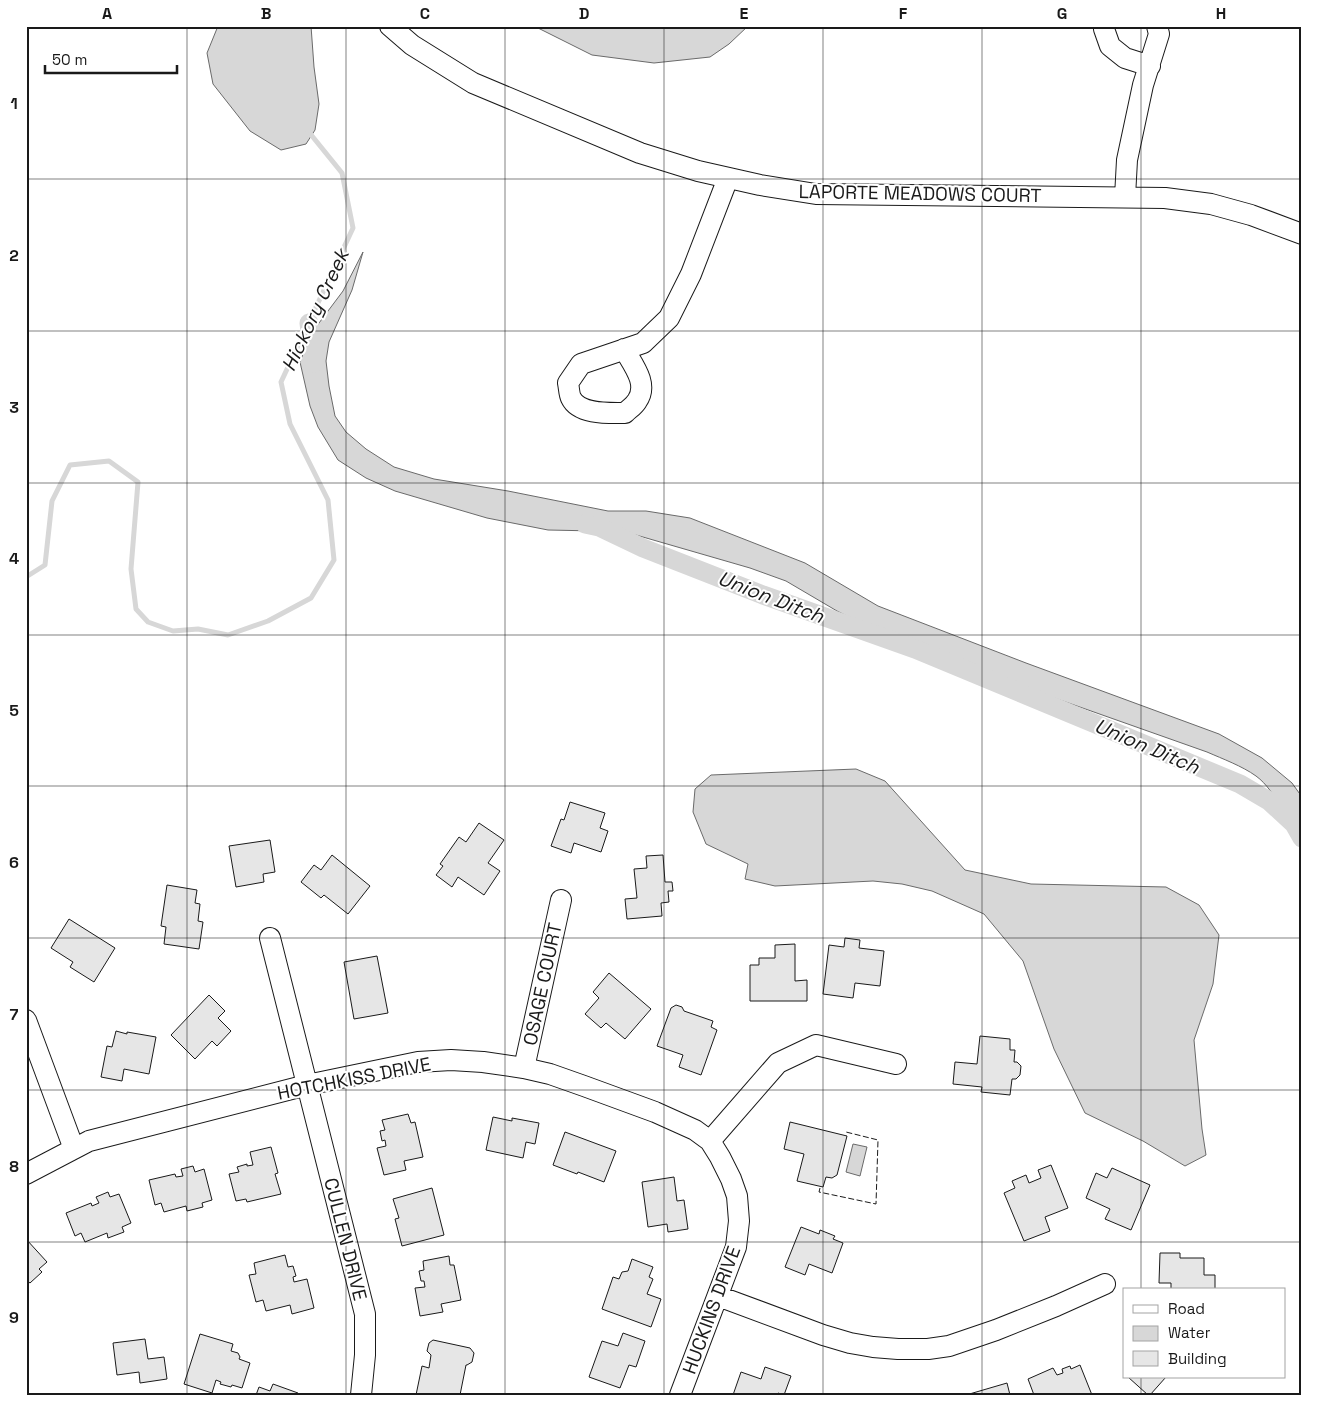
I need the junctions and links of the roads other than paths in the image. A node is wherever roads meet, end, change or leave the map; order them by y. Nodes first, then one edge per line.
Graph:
1 (390, 26) edge
2 (1105, 26) edge
3 (1157, 26) edge
4 (1150, 66) junction
5 (728, 178) junction
6 (1125, 197) junction
7 (1302, 234) edge
8 (624, 349) dead end
9 (561, 900) dead end
10 (270, 938) dead end
11 (26, 1020) edge
12 (896, 1064) dead end
13 (524, 1068) junction
14 (307, 1085) junction
15 (710, 1141) junction
16 (74, 1149) junction
17 (26, 1174) edge
18 (1105, 1284) dead end
19 (718, 1296) junction
20 (361, 1395) edge
21 (680, 1395) edge

1 - 5 street, LAPORTE MEADOWS COURT
2 - 4 street
3 - 4 street
4 - 6 street
5 - 6 street, LAPORTE MEADOWS COURT
5 - 8 street
6 - 7 street, LAPORTE MEADOWS COURT
9 - 13 street, OSAGE COURT
10 - 14 street, CULLEN DRIVE
11 - 16 street
12 - 15 street
13 - 14 street, HOTCHKISS DRIVE
13 - 15 street, HOTCHKISS DRIVE
14 - 16 street, HOTCHKISS DRIVE
14 - 20 street, CULLEN DRIVE
15 - 19 street, HUCKINS DRIVE
16 - 17 street, HOTCHKISS DRIVE
18 - 19 street
19 - 21 street, HUCKINS DRIVE

